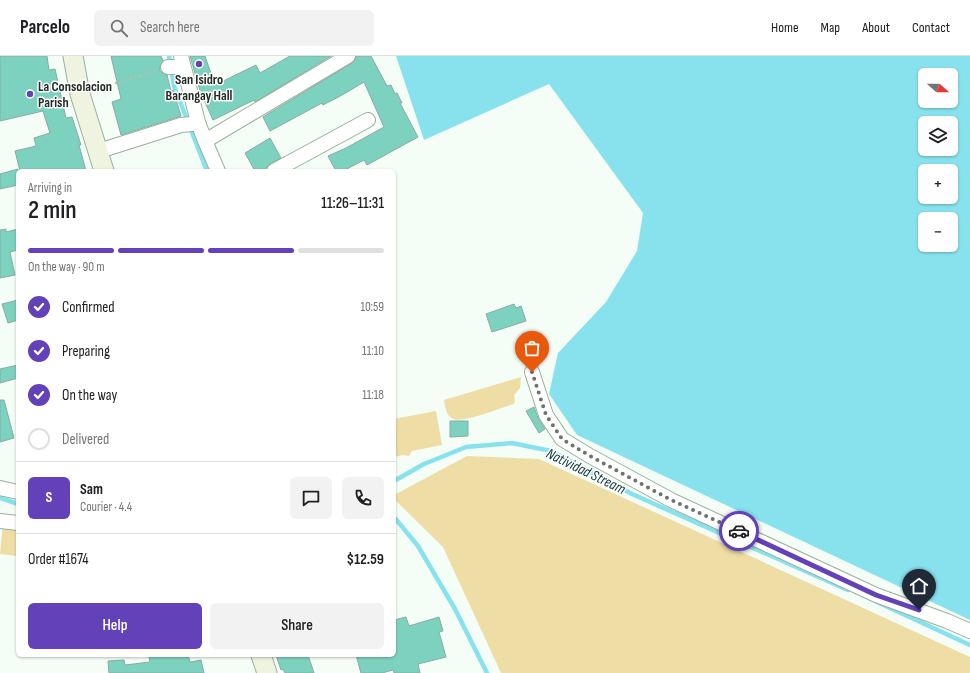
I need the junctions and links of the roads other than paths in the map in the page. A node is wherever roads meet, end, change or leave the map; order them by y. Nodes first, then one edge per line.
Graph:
1 (73, 56) edge
2 (348, 56) edge
3 (177, 64) edge
4 (368, 120) dead end
5 (191, 124) junction
6 (205, 141) junction
7 (99, 151) junction
8 (104, 169) edge
9 (217, 169) edge
10 (278, 169) edge
11 (532, 372) dead end
12 (0, 488) edge
13 (16, 492) edge
14 (0, 520) edge
15 (16, 523) edge
16 (970, 631) edge
17 (262, 657) edge
18 (268, 673) edge

1 - 7 main road
2 - 6 street
3 - 5 street
4 - 10 street
5 - 6 street
5 - 7 street
6 - 9 street
7 - 8 main road
11 - 16 street
12 - 13 street
14 - 15 street
17 - 18 main road

